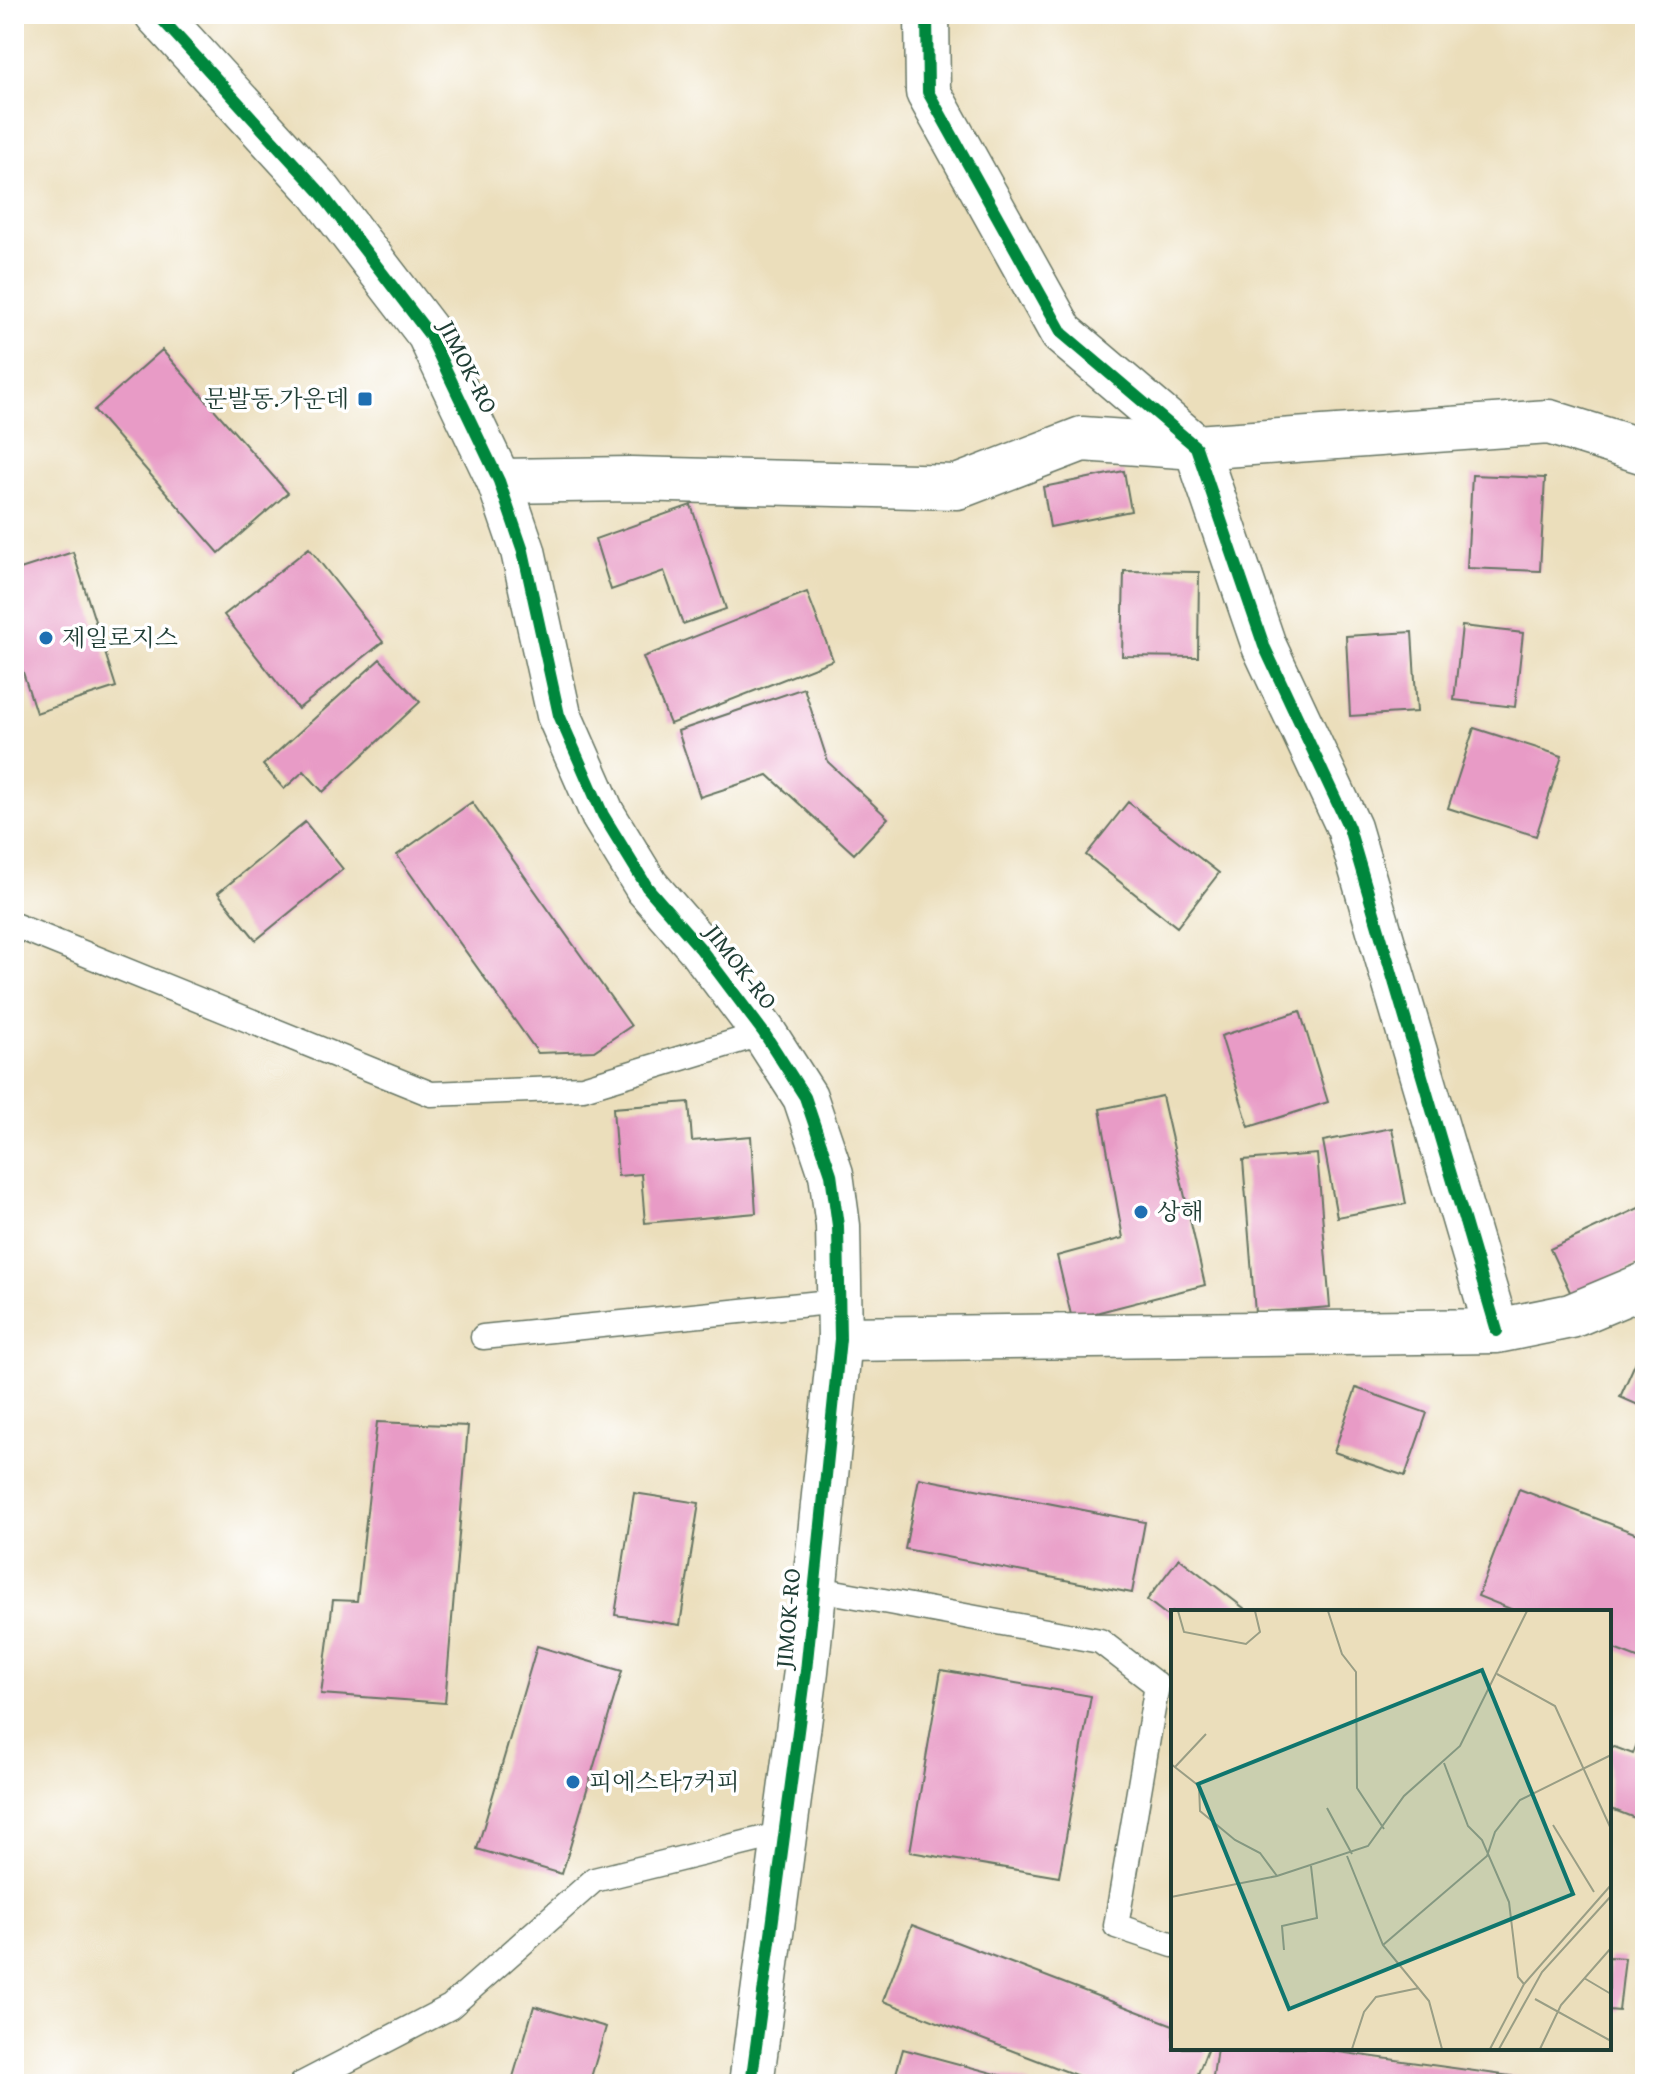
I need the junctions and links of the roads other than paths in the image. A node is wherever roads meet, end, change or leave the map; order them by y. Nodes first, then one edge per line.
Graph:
1 (157, 14) edge
2 (927, 14) edge
3 (1196, 447) junction
4 (1645, 452) edge
5 (499, 481) junction
6 (14, 925) edge
7 (764, 1033) junction
8 (1645, 1285) edge
9 (840, 1320) junction
10 (1497, 1331) junction
11 (483, 1337) dead end
12 (813, 1588) junction
13 (786, 1833) junction
14 (1171, 1944) edge
15 (302, 2084) edge
16 (751, 2084) edge

1 - 5 street, JIMOK-RO
2 - 3 street
3 - 4 street
3 - 5 street
3 - 10 street
5 - 7 street, JIMOK-RO
6 - 7 lane
7 - 9 street, JIMOK-RO
8 - 10 street
9 - 10 street
9 - 11 lane
9 - 12 street, JIMOK-RO
12 - 13 street, JIMOK-RO
12 - 14 lane
13 - 15 lane
13 - 16 street, JIMOK-RO

